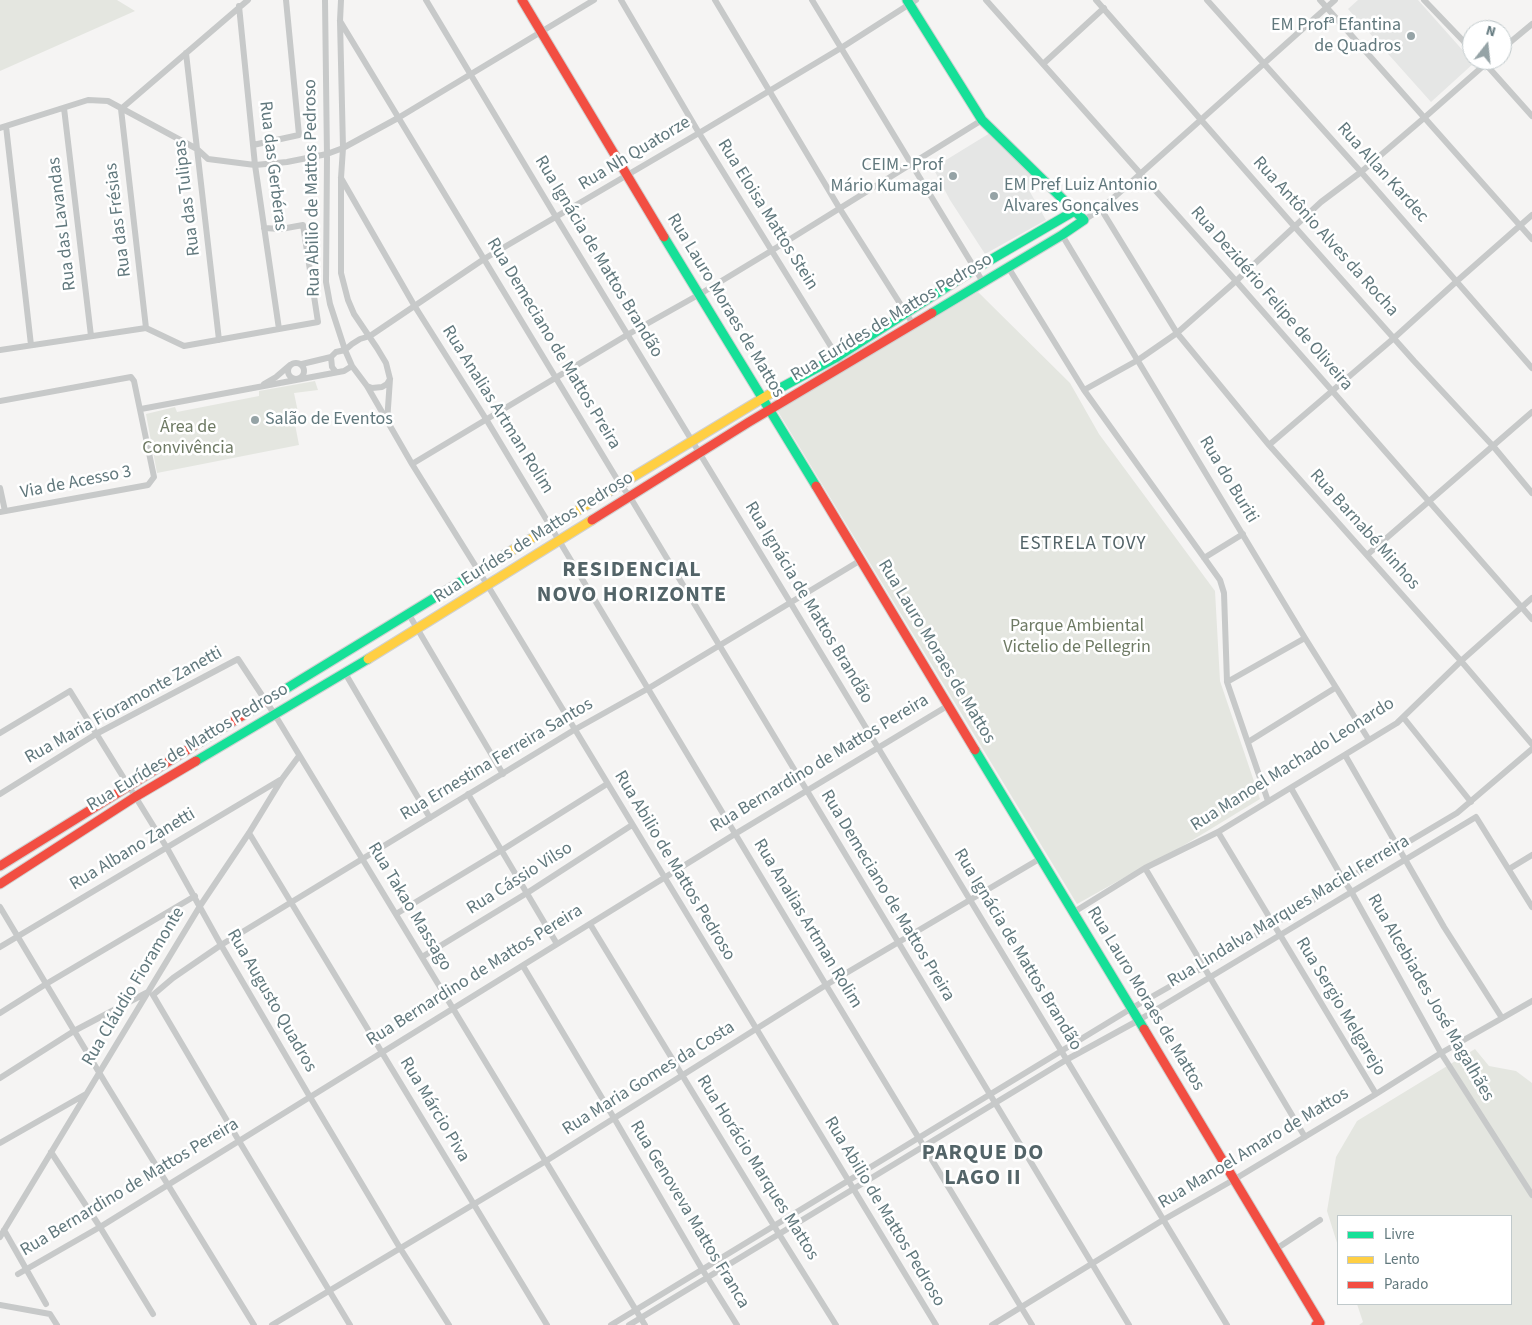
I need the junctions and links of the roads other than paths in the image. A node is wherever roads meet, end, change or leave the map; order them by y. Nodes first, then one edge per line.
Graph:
1 (248, 0) edge
2 (286, 0) edge
3 (325, 0) edge
4 (341, 0) edge
5 (426, 0) edge
6 (522, 0) edge
7 (594, 0) edge
8 (621, 0) edge
9 (715, 0) edge
10 (812, 0) edge
11 (986, 0) edge
12 (1096, 0) edge
13 (1207, 0) edge
14 (1320, 0) edge
15 (1335, 0) edge
16 (1424, 0) edge
17 (911, 1) edge
18 (239, 6) junction
19 (1104, 8) junction
20 (1327, 8) junction
21 (340, 21) junction
22 (1532, 24) edge
23 (541, 32) junction
24 (1462, 40) edge
25 (1512, 41) edge
26 (841, 48) junction
27 (186, 54) junction
28 (1264, 63) junction
29 (1043, 64) junction
30 (1476, 70) edge
31 (1494, 70) edge
32 (471, 75) junction
33 (769, 90) junction
34 (64, 108) junction
35 (121, 109) junction
36 (1532, 116) edge
37 (398, 118) junction
38 (1201, 118) junction
39 (1424, 118) junction
40 (982, 120) junction
41 (3, 127) edge
42 (699, 133) junction
43 (253, 145) junction
44 (343, 148) junction
45 (197, 150) junction
46 (327, 156) junction
47 (911, 163) junction
48 (255, 167) junction
49 (1361, 172) junction
50 (1140, 173) junction
51 (626, 176) junction
52 (341, 178) junction
53 (840, 209) junction
54 (1100, 209) junction
55 (1076, 210) junction
56 (1532, 215) edge
57 (556, 218) junction
58 (1084, 220) junction
59 (1521, 225) junction
60 (1294, 226) junction
61 (264, 228) junction
62 (1062, 235) junction
63 (1532, 239) edge
64 (771, 251) junction
65 (484, 259) junction
66 (1008, 267) junction
67 (975, 270) junction
68 (1236, 281) junction
69 (1457, 281) junction
70 (983, 282) junction
71 (700, 294) junction
72 (414, 306) junction
73 (906, 314) junction
74 (913, 324) junction
75 (146, 328) junction
76 (279, 329) junction
77 (1177, 333) junction
78 (627, 334) junction
79 (91, 336) junction
80 (370, 336) junction
81 (1394, 338) junction
82 (219, 340) junction
83 (31, 345) junction
84 (0, 350) edge
85 (345, 350) junction
86 (331, 357) junction
87 (837, 357) junction
88 (1138, 360) junction
89 (291, 364) junction
90 (302, 364) junction
91 (352, 366) junction
92 (843, 366) junction
93 (1532, 368) edge
94 (336, 372) junction
95 (299, 378) junction
96 (556, 378) junction
97 (390, 379) junction
98 (367, 386) junction
99 (259, 388) junction
100 (1084, 390) junction
101 (1332, 391) junction
102 (762, 398) junction
103 (0, 402) edge
104 (141, 409) junction
105 (770, 411) junction
106 (1532, 412) edge
107 (486, 420) junction
108 (387, 422) junction
109 (692, 441) junction
110 (1270, 445) junction
111 (1493, 446) junction
112 (700, 454) junction
113 (412, 464) junction
114 (620, 484) junction
115 (0, 488) edge
116 (1532, 493) edge
117 (630, 497) junction
118 (1429, 502) junction
119 (2, 512) edge
120 (551, 526) junction
121 (1243, 534) junction
122 (559, 541) junction
123 (1367, 555) junction
124 (1204, 558) junction
125 (861, 560) junction
126 (478, 571) junction
127 (488, 586) junction
128 (1532, 598) edge
129 (790, 602) junction
130 (1521, 607) junction
131 (408, 613) junction
132 (1532, 619) edge
133 (418, 629) junction
134 (1305, 638) junction
135 (719, 646) junction
136 (238, 660) joint
137 (1461, 661) junction
138 (345, 673) junction
139 (1227, 682) junction
140 (649, 688) junction
141 (1336, 688) junction
142 (266, 702) junction
143 (949, 705) junction
144 (275, 715) junction
145 (1403, 717) junction
146 (574, 730) junction
147 (0, 733) edge
148 (96, 734) junction
149 (1368, 740) junction
150 (1248, 742) junction
151 (1532, 744) edge
152 (878, 748) junction
153 (1532, 750) edge
154 (1345, 755) junction
155 (299, 756) junction
156 (503, 774) junction
157 (282, 779) junction
158 (607, 784) junction
159 (129, 786) junction
160 (1291, 788) junction
161 (806, 791) junction
162 (0, 794) edge
163 (468, 794) junction
164 (135, 797) junction
165 (1268, 801) junction
166 (1471, 802) junction
167 (430, 818) junction
168 (632, 826) junction
169 (1218, 832) junction
170 (249, 833) junction
171 (736, 834) junction
172 (167, 848) junction
173 (1398, 848) junction
174 (502, 850) junction
175 (1532, 855) edge
176 (1041, 858) junction
177 (362, 859) junction
178 (1404, 859) junction
179 (0, 866) edge
180 (1145, 868) junction
181 (1508, 869) junction
182 (664, 878) junction
183 (1344, 881) junction
184 (0, 884) edge
185 (1351, 891) junction
186 (527, 893) junction
187 (195, 896) junction
188 (970, 900) junction
189 (290, 902) junction
190 (200, 906) junction
191 (0, 907) edge
192 (1532, 907) edge
193 (1074, 912) junction
194 (396, 914) junction
195 (590, 924) junction
196 (1273, 924) junction
197 (1279, 934) junction
198 (17, 937) junction
199 (898, 943) junction
200 (558, 944) junction
201 (221, 945) junction
202 (0, 947) edge
203 (422, 957) junction
204 (523, 966) junction
205 (1204, 966) junction
206 (1210, 977) junction
207 (46, 984) junction
208 (826, 986) junction
209 (151, 994) junction
210 (1532, 1000) edge
211 (1132, 1008) junction
212 (453, 1009) junction
213 (0, 1013) edge
214 (1502, 1018) junction
215 (1139, 1020) junction
216 (756, 1030) junction
217 (74, 1031) junction
218 (1061, 1051) junction
219 (382, 1053) junction
220 (1441, 1053) junction
221 (1066, 1060) junction
222 (100, 1073) junction
223 (682, 1076) junction
224 (0, 1078) edge
225 (87, 1093) junction
226 (1376, 1094) junction
227 (990, 1095) junction
228 (310, 1098) junction
229 (997, 1106) junction
230 (614, 1118) junction
231 (1305, 1137) junction
232 (920, 1138) junction
233 (239, 1142) junction
234 (0, 1143) edge
235 (924, 1146) junction
236 (52, 1152) junction
237 (546, 1161) junction
238 (1234, 1179) junction
239 (848, 1181) junction
240 (168, 1185) junction
241 (853, 1190) junction
242 (1532, 1195) edge
243 (474, 1205) junction
244 (1320, 1220) dead end
245 (1161, 1221) junction
246 (774, 1226) junction
247 (100, 1227) junction
248 (2, 1234) edge
249 (779, 1234) junction
250 (400, 1248) junction
251 (1276, 1249) junction
252 (1092, 1264) junction
253 (27, 1269) junction
254 (702, 1269) junction
255 (18, 1274) dead end
256 (707, 1278) junction
257 (329, 1291) junction
258 (46, 1304) dead end
259 (0, 1305) edge
260 (1023, 1306) junction
261 (636, 1310) junction
262 (153, 1314) dead end
263 (641, 1318) junction
264 (1318, 1324) edge
265 (57, 1325) edge
266 (254, 1325) edge
267 (272, 1325) edge
268 (350, 1325) edge
269 (450, 1325) edge
270 (547, 1325) edge
271 (611, 1325) edge
272 (629, 1325) edge
273 (645, 1325) edge
274 (737, 1325) edge
275 (836, 1325) edge
276 (936, 1325) edge
277 (992, 1325) edge
278 (1032, 1325) edge
279 (1130, 1325) edge
280 (1227, 1325) edge

1 - 18 street
2 - 43 street
3 - 46 street, Rua Abilio de Mattos Pedroso
4 - 21 street, Rua Abilio de Mattos Pedroso
5 - 32 street, Rua Ignácia de Mattos Brandão
6 - 23 street, Rua Lauro Moraes de Mattos
7 - 23 street
8 - 42 street, Rua Eloisa Mattos Stein
9 - 33 street
10 - 26 street
11 - 29 street, Rua Dezidério Felipe de Oliveira
12 - 19 street, Rua Antônio Alves da Rocha
13 - 28 street, Rua Allan Kardec
14 - 20 street
15 - 20 street
16 - 24 street
17 - 26 street, Rua Nh Quatorze
17 - 40 street
18 - 27 street
18 - 43 street, Rua das Gerbéras
19 - 29 street
19 - 38 street, Rua Antônio Alves da Rocha
20 - 28 street
20 - 39 street
21 - 37 street, Rua Demeciano de Mattos Preira
21 - 44 street, Rua Abilio de Mattos Pedroso
22 - 25 street
23 - 32 street
23 - 51 street, Rua Lauro Moraes de Mattos
26 - 33 street, Rua Nh Quatorze
26 - 47 street
27 - 35 street
27 - 45 street, Rua das Tulipas
28 - 38 street
28 - 49 street, Rua Allan Kardec
29 - 50 street, Rua Dezidério Felipe de Oliveira
30 - 39 street
31 - 36 street
32 - 37 street
32 - 57 street, Rua Ignácia de Mattos Brandão
33 - 42 street, Rua Nh Quatorze
33 - 53 street
34 - 35 street
34 - 41 street
34 - 79 street, Rua das Lavandas
35 - 45 street
35 - 75 street, Rua das Frésias
37 - 44 street
37 - 65 street, Rua Demeciano de Mattos Preira
38 - 50 street
38 - 60 street, Rua Antônio Alves da Rocha
39 - 49 street
39 - 59 street
40 - 47 street
40 - 55 street
41 - 83 street
42 - 51 street, Rua Nh Quatorze
42 - 64 street, Rua Eloisa Mattos Stein
43 - 48 street, Rua das Gerbéras
44 - 46 street
44 - 52 street, Rua Abilio de Mattos Pedroso
45 - 48 street
45 - 82 street, Rua das Tulipas
46 - 48 street
46 - 85 street, Rua Abilio de Mattos Pedroso
47 - 53 street
47 - 67 street
48 - 61 street, Rua das Gerbéras
49 - 60 street
49 - 69 street, Rua Allan Kardec
50 - 54 street
50 - 68 street, Rua Dezidério Felipe de Oliveira
51 - 57 street, Rua Nh Quatorze
51 - 71 street, Rua Lauro Moraes de Mattos
52 - 72 street, Rua Analias Artman Rolim
52 - 80 street, Rua Abilio de Mattos Pedroso
53 - 64 street
53 - 73 street
54 - 58 street
54 - 77 street, Rua Barnabé Minhos
55 - 58 street
55 - 67 street, Rua Eurídes de Mattos Pedroso
56 - 59 street
57 - 65 street, Rua Nh Quatorze
57 - 78 street, Rua Ignácia de Mattos Brandão
58 - 62 street, Rua Eurídes de Mattos Pedroso
59 - 63 street
59 - 69 street
60 - 68 street
60 - 81 street, Rua Antônio Alves da Rocha
61 - 76 street, Rua das Gerbéras
61 - 76 street
62 - 66 street, Rua Eurídes de Mattos Pedroso
62 - 88 street, Rua do Buriti
64 - 71 street
64 - 87 street, Rua Eloisa Mattos Stein
65 - 72 street, Rua Nh Quatorze
65 - 96 street, Rua Demeciano de Mattos Preira
66 - 70 street, Rua Eurídes de Mattos Pedroso
66 - 100 street
67 - 70 street
67 - 73 street, Rua Eurídes de Mattos Pedroso
68 - 77 street
68 - 101 street, Rua Dezidério Felipe de Oliveira
69 - 81 street
69 - 93 street, Rua Allan Kardec
70 - 74 street, Rua Eurídes de Mattos Pedroso
71 - 78 street
71 - 102 street, Rua Lauro Moraes de Mattos
72 - 80 street, Rua Nh Quatorze
72 - 107 street, Rua Analias Artman Rolim
73 - 74 street
73 - 87 street, Rua Eurídes de Mattos Pedroso
74 - 92 street, Rua Eurídes de Mattos Pedroso
75 - 79 street
75 - 82 street
76 - 82 street
77 - 88 street
77 - 110 street, Rua Barnabé Minhos
78 - 96 street
78 - 109 street, Rua Ignácia de Mattos Brandão
79 - 83 street
80 - 85 street, Rua Nh Quatorze
80 - 97 street, Rua Abilio de Mattos Pedroso
81 - 101 street
81 - 111 street, Rua Antônio Alves da Rocha
83 - 84 street
85 - 86 street
85 - 91 street, Rua Abilio de Mattos Pedroso
86 - 90 street
86 - 94 street
87 - 92 street, Rua Eloisa Mattos Stein
87 - 102 street, Rua Eurídes de Mattos Pedroso
88 - 100 street
88 - 121 street, Rua do Buriti
89 - 90 street
89 - 95 street
89 - 99 street
90 - 95 street
91 - 94 street
91 - 98 street, Rua Abilio de Mattos Pedroso
92 - 105 street, Rua Eurídes de Mattos Pedroso
94 - 95 street
95 - 99 street
96 - 107 street
96 - 114 street, Rua Demeciano de Mattos Preira
97 - 98 street
97 - 108 street, Rua Abilio de Mattos Pedroso
98 - 108 street, Rua Abilio de Mattos Pedroso
99 - 104 street
100 - 124 street
101 - 110 street
101 - 118 street, Rua Dezidério Felipe de Oliveira
102 - 105 street, Rua Lauro Moraes de Mattos
102 - 109 street, Rua Eurídes de Mattos Pedroso
103 - 104 street
104 - 119 street, Via de Acesso 3
105 - 112 street, Rua Eurídes de Mattos Pedroso
105 - 125 street, Rua Lauro Moraes de Mattos
106 - 111 street
107 - 113 street
107 - 120 street, Rua Analias Artman Rolim
108 - 113 street, Rua Abilio de Mattos Pedroso
109 - 112 street, Rua Ignácia de Mattos Brandão
109 - 114 street, Rua Eurídes de Mattos Pedroso
110 - 123 street, Rua Barnabé Minhos
111 - 116 street, Rua Antônio Alves da Rocha
111 - 118 street
112 - 117 street, Rua Eurídes de Mattos Pedroso
112 - 129 street, Rua Ignácia de Mattos Brandão
113 - 126 street, Rua Abilio de Mattos Pedroso
114 - 117 street, Rua Demeciano de Mattos Preira
114 - 120 street, Rua Eurídes de Mattos Pedroso
115 - 119 street
117 - 122 street, Rua Eurídes de Mattos Pedroso
117 - 135 street, Rua Demeciano de Mattos Preira
118 - 123 street
118 - 130 street, Rua Dezidério Felipe de Oliveira
120 - 122 street, Rua Analias Artman Rolim
120 - 126 street, Rua Eurídes de Mattos Pedroso
121 - 124 street
121 - 134 street, Rua do Buriti
122 - 127 street, Rua Eurídes de Mattos Pedroso
122 - 140 street, Rua Analias Artman Rolim
123 - 137 street, Rua Barnabé Minhos
124 - 139 street
125 - 129 street, Rua Ernestina Ferreira Santos
125 - 143 street, Rua Lauro Moraes de Mattos
126 - 127 street, Rua Abilio de Mattos Pedroso
126 - 131 street, Rua Eurídes de Mattos Pedroso
127 - 133 street, Rua Eurídes de Mattos Pedroso
127 - 146 street, Rua Abilio de Mattos Pedroso
128 - 130 street, Rua Manoel Machado Leonardo
129 - 135 street, Rua Ernestina Ferreira Santos
129 - 152 street, Rua Ignácia de Mattos Brandão
130 - 132 street, Rua Dezidério Felipe de Oliveira
130 - 137 street, Rua Manoel Machado Leonardo
131 - 133 street
131 - 142 street, Rua Eurídes de Mattos Pedroso
133 - 138 street, Rua Eurídes de Mattos Pedroso
133 - 156 street
134 - 139 street
134 - 141 street, Rua do Buriti
135 - 140 street, Rua Ernestina Ferreira Santos
135 - 161 street, Rua Demeciano de Mattos Preira
136 - 142 street, Rua Takao Massago
136 - 148 street, Rua Maria Fioramonte Zanetti
137 - 145 street, Rua Manoel Machado Leonardo
137 - 151 street, Rua Barnabé Minhos
138 - 144 street, Rua Eurídes de Mattos Pedroso
138 - 167 street
139 - 150 street
140 - 146 street, Rua Ernestina Ferreira Santos
140 - 171 street, Rua Analias Artman Rolim
141 - 149 street, Rua do Buriti
141 - 150 street
142 - 144 street, Rua Takao Massago
142 - 159 street, Rua Eurídes de Mattos Pedroso
143 - 152 street, Rua Bernardino de Mattos Pereira
143 - 176 street, Rua Lauro Moraes de Mattos
144 - 155 street, Rua Takao Massago
144 - 164 street, Rua Eurídes de Mattos Pedroso
145 - 149 street, Rua Manoel Machado Leonardo
145 - 166 street
146 - 156 street, Rua Ernestina Ferreira Santos
146 - 158 street, Rua Abilio de Mattos Pedroso
147 - 148 street, Rua Augusto Quadros
148 - 159 street, Rua Augusto Quadros
148 - 162 street, Rua Maria Fioramonte Zanetti
149 - 154 street, Rua Manoel Machado Leonardo
150 - 165 street
152 - 161 street, Rua Bernardino de Mattos Pereira
152 - 188 street, Rua Ignácia de Mattos Brandão
153 - 166 street, Rua Lindalva Marques Maciel Ferreira
154 - 160 street, Rua Manoel Machado Leonardo
154 - 173 street
155 - 157 street, Rua Cláudio Fioramonte
155 - 177 street, Rua Takao Massago
156 - 163 street, Rua Ernestina Ferreira Santos
157 - 170 street, Rua Cláudio Fioramonte
157 - 172 street, Rua Albano Zanetti
158 - 168 street, Rua Abilio de Mattos Pedroso
158 - 174 street
159 - 164 street, Rua Augusto Quadros
159 - 179 street, Rua Eurídes de Mattos Pedroso
160 - 165 street, Rua Manoel Machado Leonardo
160 - 183 street, Rua Alcebiades José Magalhães
161 - 171 street, Rua Bernardino de Mattos Pereira
161 - 199 street, Rua Demeciano de Mattos Preira
163 - 167 street, Rua Ernestina Ferreira Santos
163 - 174 street
164 - 172 street, Rua Augusto Quadros
164 - 184 street, Rua Eurídes de Mattos Pedroso
165 - 169 street, Rua Manoel Machado Leonardo
166 - 173 street, Rua Lindalva Marques Maciel Ferreira
167 - 177 street, Rua Ernestina Ferreira Santos
168 - 182 street, Rua Abilio de Mattos Pedroso
168 - 186 street, Rua Cássio Vilso
169 - 180 street, Rua Manoel Machado Leonardo
169 - 196 street, Rua Sergio Melgarejo
170 - 189 street, Rua Márcio Piva
170 - 190 street, Rua Cláudio Fioramonte
171 - 182 street, Rua Bernardino de Mattos Pereira
171 - 208 street, Rua Analias Artman Rolim
172 - 187 street, Rua Augusto Quadros
172 - 198 street, Rua Albano Zanetti
173 - 178 street
173 - 183 street, Rua Lindalva Marques Maciel Ferreira
174 - 186 street
174 - 194 street
175 - 181 street
176 - 188 street, Rua Maria Gomes da Costa
176 - 193 street, Rua Lauro Moraes de Mattos
177 - 189 street, Rua Ernestina Ferreira Santos
177 - 194 street, Rua Takao Massago
178 - 181 street, Rua Lindalva Marques Maciel Ferreira
178 - 185 street, Rua Lindalva Marques Maciel Ferreira
178 - 214 street
180 - 193 street, Rua Manoel Machado Leonardo
180 - 205 street
181 - 192 street
182 - 195 street, Rua Bernardino de Mattos Pereira
182 - 216 street, Rua Abilio de Mattos Pedroso
183 - 185 street, Rua Alcebiades José Magalhães
183 - 196 street, Rua Lindalva Marques Maciel Ferreira
185 - 197 street, Rua Lindalva Marques Maciel Ferreira
185 - 220 street, Rua Alcebiades José Magalhães
186 - 200 street
186 - 203 street, Rua Cássio Vilso
187 - 190 street, Rua Augusto Quadros
187 - 207 street
188 - 199 street, Rua Maria Gomes da Costa
188 - 218 street, Rua Ignácia de Mattos Brandão
189 - 201 street, Rua Ernestina Ferreira Santos
189 - 219 street, Rua Márcio Piva
190 - 201 street, Rua Augusto Quadros
190 - 209 street, Rua Cláudio Fioramonte
191 - 198 street
193 - 211 street, Rua Lauro Moraes de Mattos
194 - 203 street, Rua Takao Massago
195 - 200 street, Rua Bernardino de Mattos Pereira
195 - 223 street, Rua Horácio Marques Mattos
196 - 197 street, Rua Sergio Melgarejo
196 - 205 street, Rua Lindalva Marques Maciel Ferreira
197 - 206 street, Rua Lindalva Marques Maciel Ferreira
197 - 226 street, Rua Sergio Melgarejo
198 - 202 street, Rua Albano Zanetti
198 - 207 street
199 - 208 street, Rua Maria Gomes da Costa
199 - 227 street, Rua Demeciano de Mattos Preira
200 - 204 street, Rua Bernardino de Mattos Pereira
201 - 209 street, Rua Ernestina Ferreira Santos
201 - 228 street, Rua Augusto Quadros
203 - 212 street, Rua Takao Massago
204 - 212 street, Rua Bernardino de Mattos Pereira
204 - 230 street, Rua Genoveva Mattos Franca
205 - 206 street
205 - 211 street, Rua Lindalva Marques Maciel Ferreira
206 - 215 street, Rua Lindalva Marques Maciel Ferreira
206 - 231 street
207 - 213 street
207 - 217 street
208 - 216 street, Rua Maria Gomes da Costa
208 - 232 street, Rua Analias Artman Rolim
209 - 217 street
209 - 222 street, Rua Cláudio Fioramonte
209 - 233 street
210 - 214 street, Rua Manoel Amaro de Mattos
211 - 215 street, Rua Lauro Moraes de Mattos
211 - 218 street, Rua Lindalva Marques Maciel Ferreira
212 - 219 street, Rua Bernardino de Mattos Pereira
212 - 237 street, Rua Takao Massago
214 - 220 street, Rua Manoel Amaro de Mattos
215 - 221 street, Rua Lindalva Marques Maciel Ferreira
215 - 238 street, Rua Lauro Moraes de Mattos
216 - 223 street, Rua Maria Gomes da Costa
216 - 239 street, Rua Abilio de Mattos Pedroso
217 - 222 street
217 - 224 street
218 - 221 street, Rua Ignácia de Mattos Brandão
218 - 227 street, Rua Lindalva Marques Maciel Ferreira
219 - 228 street, Rua Bernardino de Mattos Pereira
219 - 243 street, Rua Márcio Piva
220 - 226 street, Rua Manoel Amaro de Mattos
220 - 242 street, Rua Alcebiades José Magalhães
221 - 229 street, Rua Lindalva Marques Maciel Ferreira
221 - 245 street, Rua Ignácia de Mattos Brandão
222 - 225 street, Rua Cláudio Fioramonte
222 - 240 street
223 - 230 street, Rua Maria Gomes da Costa
223 - 246 street, Rua Horácio Marques Mattos
225 - 234 street
225 - 236 street, Rua Cláudio Fioramonte
226 - 231 street, Rua Manoel Amaro de Mattos
227 - 229 street, Rua Demeciano de Mattos Preira
227 - 232 street, Rua Lindalva Marques Maciel Ferreira
228 - 233 street, Rua Bernardino de Mattos Pereira
228 - 250 street, Rua Augusto Quadros
229 - 235 street, Rua Lindalva Marques Maciel Ferreira
229 - 252 street, Rua Demeciano de Mattos Preira
230 - 237 street, Rua Maria Gomes da Costa
230 - 254 street, Rua Genoveva Mattos Franca
231 - 238 street, Rua Manoel Amaro de Mattos
232 - 235 street, Rua Analias Artman Rolim
232 - 239 street, Rua Lindalva Marques Maciel Ferreira
233 - 240 street, Rua Bernardino de Mattos Pereira
233 - 257 street
235 - 241 street, Rua Lindalva Marques Maciel Ferreira
235 - 260 street, Rua Analias Artman Rolim
236 - 247 street
236 - 248 street, Rua Cláudio Fioramonte
237 - 243 street, Rua Maria Gomes da Costa
237 - 261 street, Rua Takao Massago
238 - 245 street, Rua Manoel Amaro de Mattos
238 - 251 street, Rua Lauro Moraes de Mattos
239 - 241 street, Rua Abilio de Mattos Pedroso
239 - 246 street, Rua Lindalva Marques Maciel Ferreira
240 - 247 street, Rua Bernardino de Mattos Pereira
240 - 266 street
241 - 249 street, Rua Lindalva Marques Maciel Ferreira
241 - 276 street, Rua Abilio de Mattos Pedroso
243 - 250 street, Rua Maria Gomes da Costa
243 - 270 street, Rua Márcio Piva
244 - 251 street
245 - 252 street, Rua Manoel Amaro de Mattos
245 - 280 street, Rua Ignácia de Mattos Brandão
246 - 249 street, Rua Horácio Marques Mattos
246 - 254 street, Rua Lindalva Marques Maciel Ferreira
247 - 253 street, Rua Bernardino de Mattos Pereira
247 - 262 street
248 - 253 street
249 - 256 street, Rua Lindalva Marques Maciel Ferreira
249 - 275 street, Rua Horácio Marques Mattos
250 - 257 street, Rua Maria Gomes da Costa
250 - 269 street, Rua Augusto Quadros
251 - 264 street, Rua Lauro Moraes de Mattos
252 - 260 street, Rua Manoel Amaro de Mattos
252 - 279 street, Rua Demeciano de Mattos Preira
253 - 255 street, Rua Bernardino de Mattos Pereira
253 - 258 street
254 - 256 street, Rua Genoveva Mattos Franca
254 - 261 street, Rua Lindalva Marques Maciel Ferreira
256 - 263 street, Rua Lindalva Marques Maciel Ferreira
256 - 274 street, Rua Genoveva Mattos Franca
257 - 267 street, Rua Maria Gomes da Costa
257 - 268 street
259 - 265 street
260 - 277 street, Rua Manoel Amaro de Mattos
260 - 278 street, Rua Analias Artman Rolim
261 - 263 street, Rua Takao Massago
261 - 271 street, Rua Lindalva Marques Maciel Ferreira
263 - 272 street, Rua Lindalva Marques Maciel Ferreira
263 - 273 street, Rua Takao Massago

